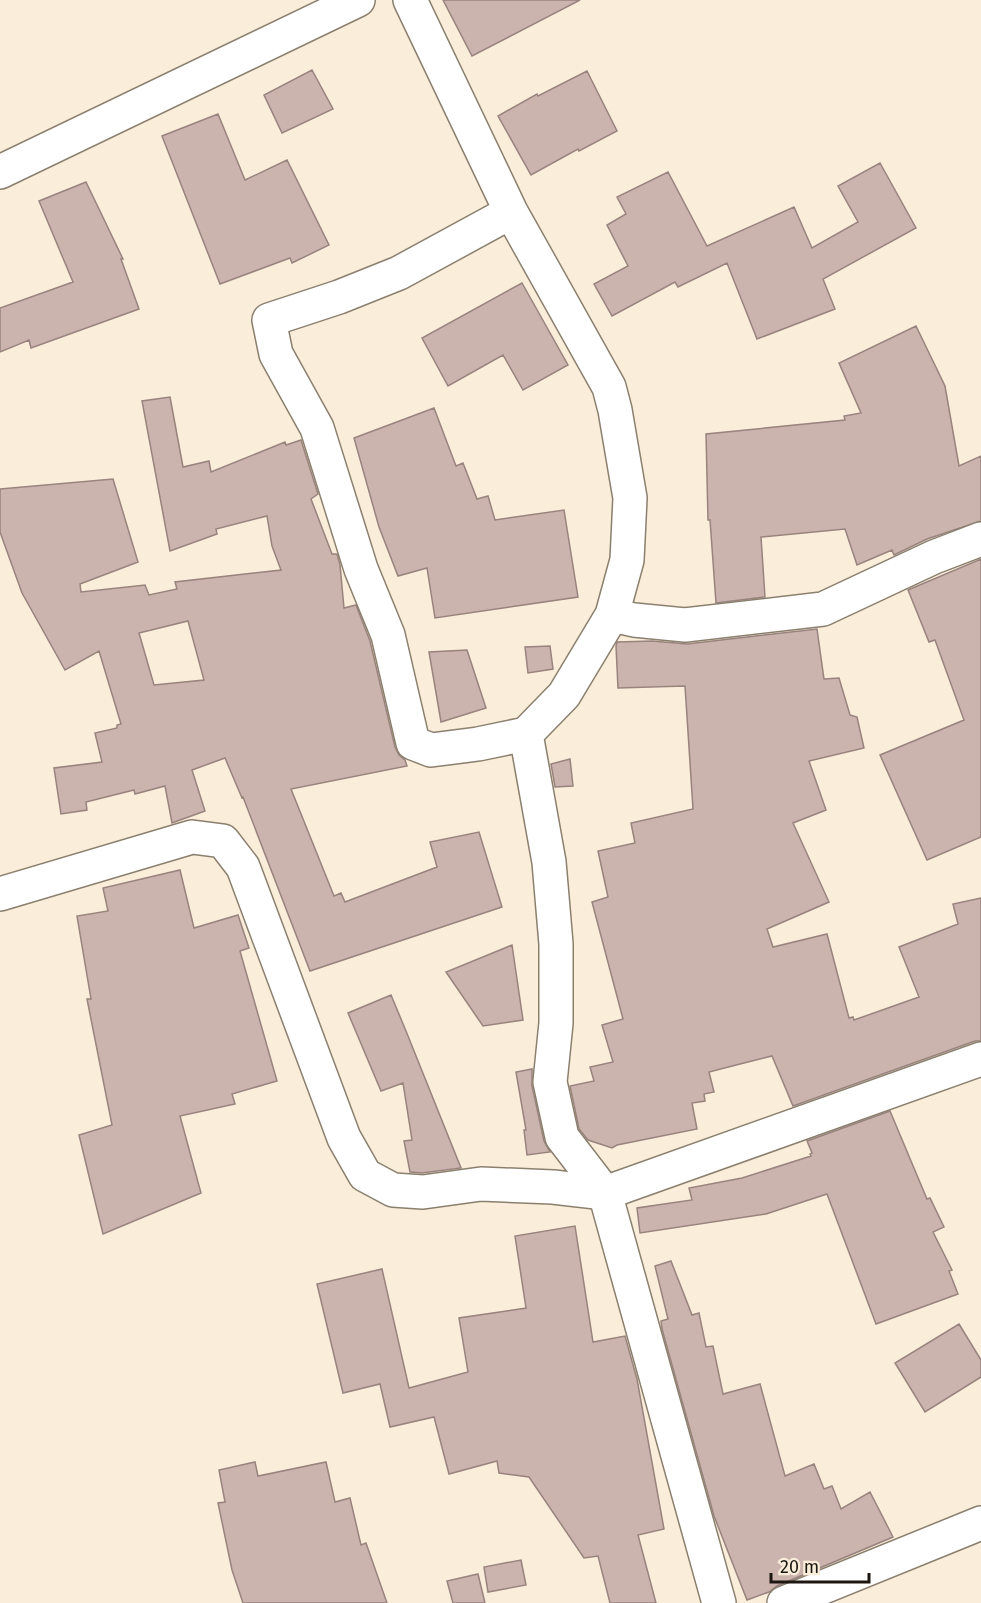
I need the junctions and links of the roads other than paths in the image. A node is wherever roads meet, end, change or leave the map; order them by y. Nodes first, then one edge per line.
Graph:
1 (358, 0) edge
2 (410, 0) edge
3 (0, 172) edge
4 (511, 212) junction
5 (981, 539) edge
6 (612, 615) junction
7 (526, 734) junction
8 (0, 894) edge
9 (981, 1059) edge
10 (605, 1193) junction
11 (981, 1523) edge
12 (719, 1603) edge
13 (784, 1603) edge

1 - 3 street
2 - 4 street
4 - 6 street
4 - 7 street
5 - 6 street
6 - 7 street
7 - 10 street
8 - 10 street
9 - 10 street
10 - 12 street
11 - 13 street

